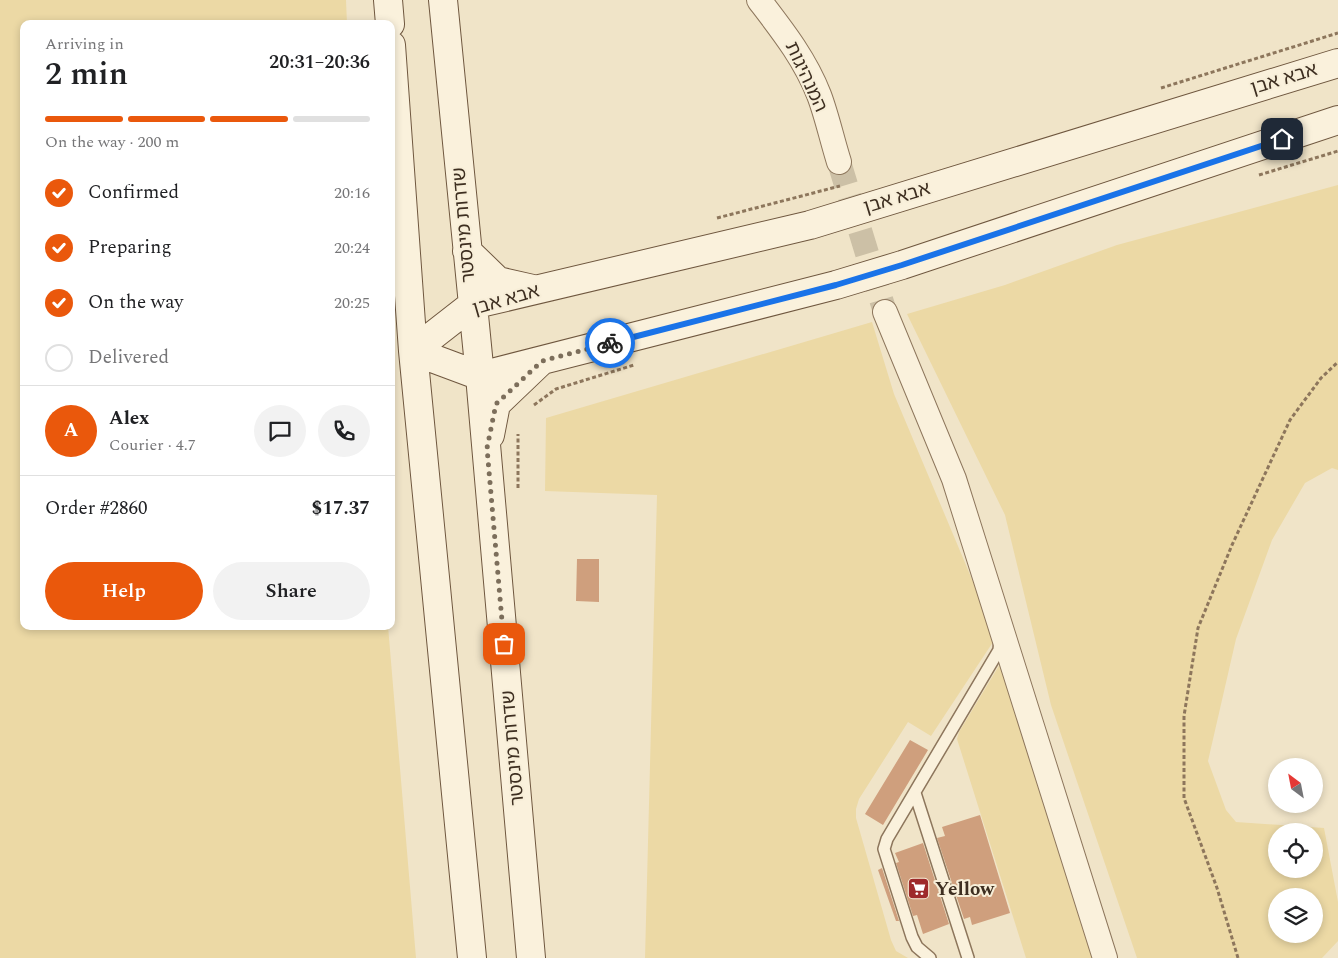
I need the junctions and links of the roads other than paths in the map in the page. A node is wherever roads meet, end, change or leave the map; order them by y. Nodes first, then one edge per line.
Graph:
1 (388, 0) edge
2 (443, 0) edge
3 (759, 0) edge
4 (390, 20) edge
5 (1338, 63) edge
6 (395, 101) edge
7 (1338, 120) edge
8 (839, 162) tunnel mouth
9 (467, 251) junction
10 (536, 290) junction
11 (472, 305) junction
12 (885, 312) tunnel mouth
13 (413, 351) junction
14 (542, 361) junction
15 (480, 376) junction
16 (487, 448) junction
17 (1001, 632) junction
18 (915, 793) junction
19 (472, 958) edge
20 (532, 958) edge
21 (930, 958) edge
22 (968, 958) edge
23 (1105, 958) edge

1 - 4 street
2 - 9 street, שדרות מינסטר
3 - 8 street, המנהיגות
5 - 10 street, אבא אבן
6 - 13 street
7 - 14 street
9 - 10 street
9 - 11 street, שדרות מינסטר
10 - 11 street, אבא אבן
11 - 13 street, אבא אבן
11 - 15 street, שדרות מינסטר
12 - 17 street
13 - 15 street
13 - 19 street
14 - 15 street
14 - 16 street
15 - 16 street, שדרות מינסטר
16 - 20 street, שדרות מינסטר
17 - 18 lane
17 - 23 street
18 - 21 lane
18 - 22 lane

